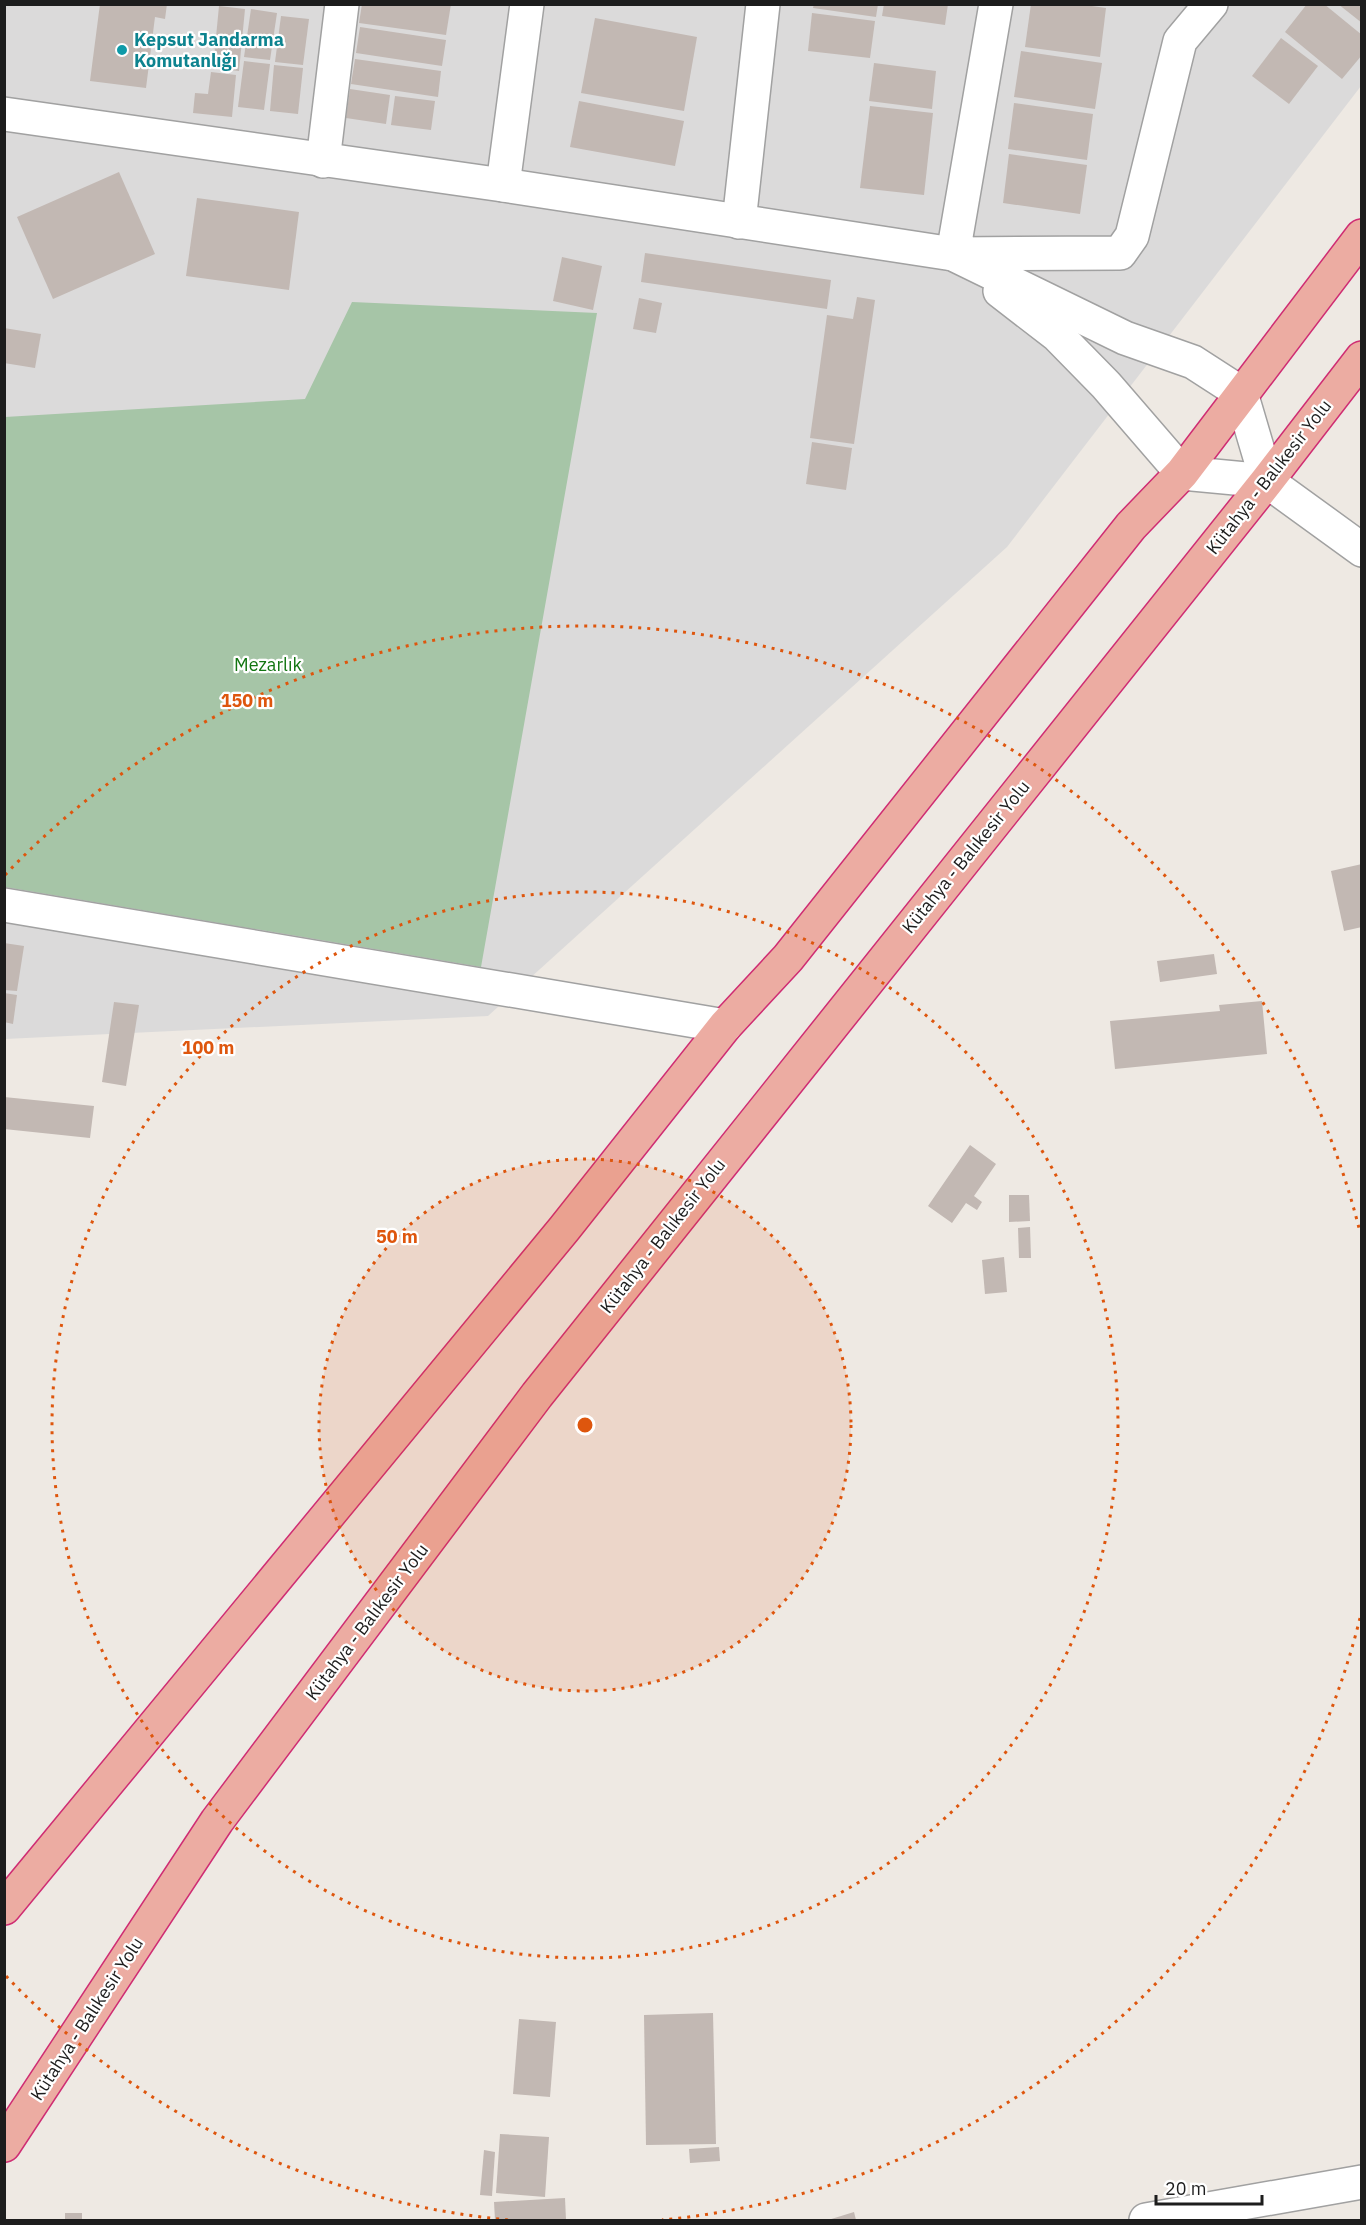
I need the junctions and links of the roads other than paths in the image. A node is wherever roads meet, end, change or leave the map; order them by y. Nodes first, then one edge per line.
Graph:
1 (342, 4) edge
2 (527, 4) edge
3 (763, 4) edge
4 (996, 4) edge
5 (1211, 4) edge
6 (4, 114) edge
7 (322, 161) junction
8 (503, 185) junction
9 (739, 222) junction
10 (1362, 236) edge
11 (953, 254) junction
12 (1362, 358) edge
13 (1241, 393) junction
14 (1182, 473) junction
15 (1268, 481) junction
16 (1362, 550) edge
17 (4, 905) edge
18 (725, 1026) junction
19 (4, 1908) edge
20 (4, 2145) edge
21 (1362, 2181) edge
22 (1146, 2220) edge

1 - 7 street
2 - 8 street
3 - 9 street
4 - 11 street
5 - 11 street
6 - 7 street
7 - 8 street
8 - 9 street
9 - 11 street
10 - 13 highway
11 - 13 street
11 - 14 street
12 - 15 highway, Kütahya - Balıkesir Yolu
13 - 14 highway
13 - 15 street
14 - 15 street
14 - 18 highway
15 - 16 street
15 - 20 highway, Kütahya - Balıkesir Yolu
17 - 18 street
18 - 19 highway
21 - 22 street

